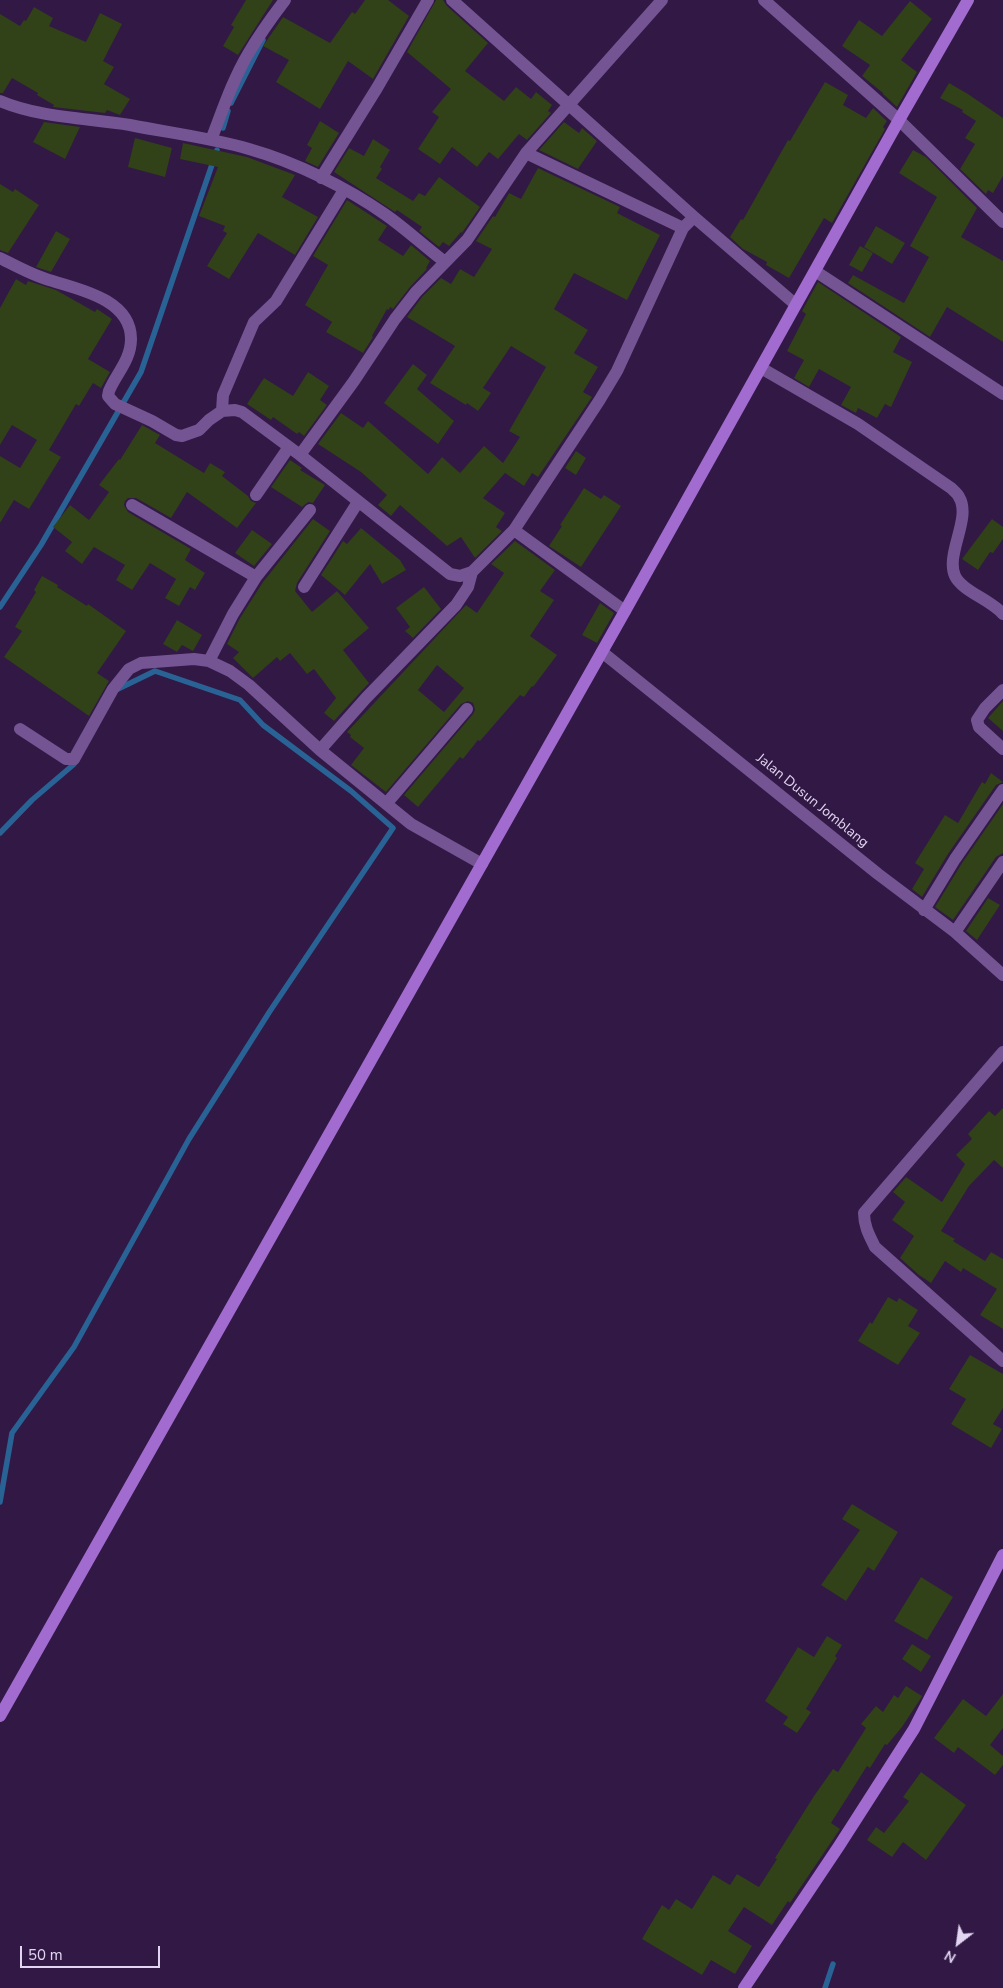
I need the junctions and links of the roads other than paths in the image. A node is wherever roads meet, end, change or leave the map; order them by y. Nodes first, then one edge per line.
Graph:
1 (285, 0) edge
2 (428, 0) edge
3 (452, 0) edge
4 (662, 0) edge
5 (764, 0) edge
6 (968, 0) edge
7 (0, 101) edge
8 (570, 105) junction
9 (899, 120) junction
10 (211, 140) junction
11 (526, 153) junction
12 (321, 178) junction
13 (344, 190) junction
14 (694, 217) junction
15 (1003, 222) edge
16 (682, 228) junction
17 (0, 258) edge
18 (445, 262) junction
19 (815, 271) junction
20 (795, 304) junction
21 (761, 368) junction
22 (1003, 394) edge
23 (222, 412) junction
24 (294, 451) junction
25 (256, 494) dead end
26 (358, 502) junction
27 (132, 505) dead end
28 (310, 510) dead end
29 (514, 530) junction
30 (472, 572) junction
31 (256, 577) junction
32 (304, 587) dead end
33 (625, 611) junction
34 (1003, 614) edge
35 (602, 652) junction
36 (209, 661) junction
37 (1003, 690) edge
38 (467, 709) dead end
39 (20, 729) dead end
40 (1003, 749) edge
41 (320, 750) junction
42 (1003, 790) edge
43 (386, 804) junction
44 (1003, 862) edge
45 (482, 864) junction
46 (924, 910) junction
47 (955, 932) junction
48 (1003, 974) edge
49 (1003, 1052) edge
50 (1003, 1361) edge
51 (1003, 1555) edge
52 (0, 1716) edge
53 (744, 1988) edge

1 - 10 street
2 - 12 street
3 - 8 street
4 - 8 street
5 - 9 street
6 - 9 street
7 - 10 street
8 - 11 street
8 - 14 street
9 - 15 street
9 - 19 street
10 - 12 street
11 - 16 street
11 - 18 street
12 - 13 street
13 - 18 street
13 - 23 street
14 - 16 street
14 - 20 street
16 - 29 street
17 - 23 street
18 - 24 street
19 - 20 street
19 - 22 street
20 - 21 street
21 - 33 street
21 - 34 street
23 - 24 street
24 - 25 street
24 - 26 street
26 - 30 street
26 - 32 street
27 - 31 street
28 - 31 street
29 - 30 street
29 - 33 street
30 - 41 street
31 - 36 street
33 - 35 street
35 - 45 street
35 - 46 street, Jalan Dusun Jomblang
36 - 39 street
36 - 41 street
37 - 40 street
38 - 43 street
41 - 43 street
42 - 46 street
43 - 45 street
44 - 47 street
45 - 52 street
46 - 47 street, Jalan Dusun Jomblang
47 - 48 street, Jalan Dusun Jomblang
49 - 50 street
51 - 53 street

